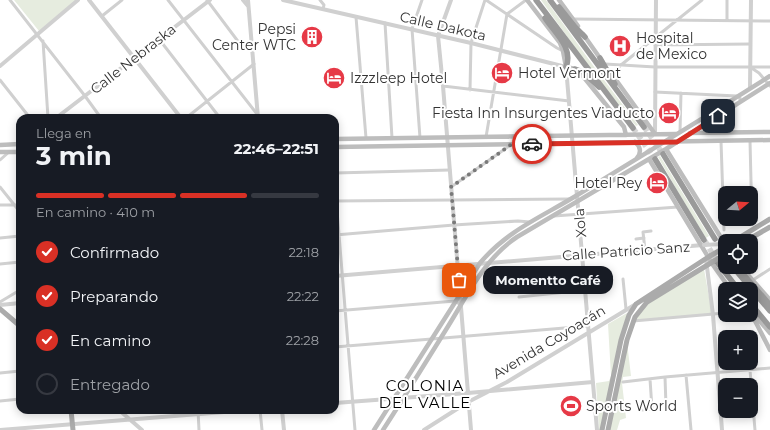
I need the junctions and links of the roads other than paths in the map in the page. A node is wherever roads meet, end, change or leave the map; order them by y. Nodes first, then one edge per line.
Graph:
1 (10, 0) edge
2 (78, 0) edge
3 (89, 0) edge
4 (122, 0) edge
5 (168, 0) edge
6 (208, 0) edge
7 (243, 0) edge
8 (248, 0) edge
9 (252, 0) edge
10 (283, 0) edge
11 (320, 0) edge
12 (422, 0) edge
13 (451, 0) edge
14 (486, 0) edge
15 (526, 0) edge
16 (536, 0) edge
17 (550, 0) edge
18 (554, 0) edge
19 (559, 0) edge
20 (656, 0) edge
21 (702, 0) edge
22 (727, 0) edge
23 (751, 0) edge
24 (249, 6) junction
25 (541, 7) junction
26 (323, 9) junction
27 (507, 14) junction
28 (102, 16) junction
29 (356, 17) junction
30 (572, 19) junction
31 (656, 19) junction
32 (184, 20) junction
33 (679, 20) junction
34 (727, 20) junction
35 (751, 21) junction
36 (770, 21) edge
37 (385, 23) junction
38 (412, 29) junction
39 (38, 34) junction
40 (438, 36) junction
41 (585, 37) junction
42 (655, 38) junction
43 (159, 39) junction
44 (43, 41) junction
45 (252, 42) junction
46 (470, 43) junction
47 (750, 44) junction
48 (655, 45) junction
49 (500, 50) junction
50 (563, 51) junction
51 (134, 58) junction
52 (600, 58) junction
53 (254, 64) junction
54 (605, 64) junction
55 (621, 65) junction
56 (0, 66) edge
57 (566, 66) junction
58 (655, 67) junction
59 (750, 67) junction
60 (770, 67) edge
61 (575, 69) junction
62 (612, 74) junction
63 (770, 76) edge
64 (765, 79) junction
65 (0, 80) edge
66 (232, 82) junction
67 (770, 84) edge
68 (443, 86) junction
69 (750, 88) junction
70 (470, 90) junction
71 (605, 91) junction
72 (655, 92) junction
73 (494, 93) junction
74 (681, 93) junction
75 (85, 96) junction
76 (737, 96) junction
77 (621, 97) junction
78 (207, 101) junction
79 (569, 101) junction
80 (740, 102) junction
81 (27, 114) edge
82 (48, 114) edge
83 (61, 114) edge
84 (98, 114) edge
85 (178, 114) edge
86 (191, 114) edge
87 (217, 114) edge
88 (256, 114) edge
89 (258, 114) edge
90 (644, 127) tunnel mouth
91 (633, 128) tunnel mouth
92 (770, 132) edge
93 (679, 133) junction
94 (690, 133) junction
95 (655, 134) junction
96 (572, 135) junction
97 (626, 135) junction
98 (447, 137) junction
99 (486, 137) junction
100 (366, 138) junction
101 (392, 138) junction
102 (420, 138) junction
103 (339, 139) edge
104 (770, 140) edge
105 (721, 141) junction
106 (750, 141) junction
107 (635, 142) junction
108 (663, 142) junction
109 (677, 142) junction
110 (573, 143) junction
111 (16, 144) edge
112 (512, 144) junction
113 (0, 145) edge
114 (448, 145) junction
115 (339, 146) edge
116 (0, 152) edge
117 (9, 152) junction
118 (16, 152) edge
119 (664, 152) junction
120 (637, 158) junction
121 (652, 159) junction
122 (0, 160) edge
123 (450, 170) junction
124 (339, 173) edge
125 (751, 186) edge
126 (0, 187) edge
127 (451, 187) junction
128 (578, 195) junction
129 (452, 199) junction
130 (571, 199) junction
131 (339, 201) edge
132 (578, 201) junction
133 (0, 205) edge
134 (14, 205) junction
135 (16, 207) edge
136 (678, 207) junction
137 (579, 214) junction
138 (552, 216) junction
139 (770, 219) edge
140 (530, 222) junction
141 (454, 225) junction
142 (770, 227) edge
143 (724, 230) dead end
144 (651, 231) dead end
145 (745, 234) edge
146 (758, 234) edge
147 (339, 235) edge
148 (16, 236) edge
149 (718, 237) edge
150 (0, 238) edge
151 (644, 238) junction
152 (636, 239) dead end
153 (715, 239) dead end
154 (703, 244) junction
155 (718, 245) edge
156 (645, 250) junction
157 (718, 250) edge
158 (339, 251) edge
159 (583, 255) junction
160 (708, 257) junction
161 (718, 260) edge
162 (16, 262) edge
163 (489, 263) junction
164 (714, 263) junction
165 (0, 264) edge
166 (480, 264) junction
167 (458, 265) junction
168 (707, 266) junction
169 (770, 269) edge
170 (739, 274) edge
171 (743, 274) edge
172 (747, 274) edge
173 (339, 275) edge
174 (342, 275) junction
175 (728, 277) junction
176 (623, 279) dead end
177 (584, 280) junction
178 (612, 280) dead end
179 (753, 280) junction
180 (709, 281) junction
181 (726, 282) edge
182 (730, 282) edge
183 (732, 282) edge
184 (585, 290) junction
185 (16, 293) edge
186 (460, 294) junction
187 (519, 297) dead end
188 (770, 300) edge
189 (456, 301) junction
190 (0, 303) edge
191 (16, 303) edge
192 (636, 304) junction
193 (461, 305) junction
194 (770, 305) edge
195 (626, 309) junction
196 (0, 310) edge
197 (339, 311) edge
198 (346, 311) junction
199 (770, 311) edge
200 (758, 312) edge
201 (718, 314) edge
202 (713, 315) junction
203 (758, 320) edge
204 (633, 321) junction
205 (753, 322) edge
206 (756, 322) edge
207 (16, 323) edge
208 (588, 326) junction
209 (770, 327) edge
210 (588, 332) junction
211 (761, 332) junction
212 (770, 333) edge
213 (464, 335) junction
214 (441, 337) junction
215 (433, 338) junction
216 (348, 346) junction
217 (339, 347) edge
218 (770, 350) edge
219 (770, 368) edge
220 (758, 369) edge
221 (750, 370) joint
222 (16, 371) edge
223 (0, 373) edge
224 (718, 373) junction
225 (686, 375) junction
226 (665, 377) junction
227 (650, 378) junction
228 (507, 382) junction
229 (593, 382) junction
230 (623, 382) dead end
231 (509, 390) junction
232 (489, 391) junction
233 (468, 393) junction
234 (394, 398) junction
235 (404, 398) junction
236 (16, 399) edge
237 (0, 401) edge
238 (352, 402) junction
239 (468, 402) junction
240 (339, 403) edge
241 (666, 406) dead end
242 (642, 410) dead end
243 (71, 414) edge
244 (123, 414) edge
245 (181, 414) edge
246 (198, 414) edge
247 (260, 414) edge
248 (282, 414) edge
249 (130, 420) junction
250 (73, 427) edge
251 (0, 430) edge
252 (142, 430) edge
253 (199, 430) edge
254 (262, 430) edge
255 (284, 430) edge
256 (355, 430) edge
257 (374, 430) edge
258 (383, 430) edge
259 (424, 430) edge
260 (471, 430) edge
261 (597, 430) edge
262 (602, 430) edge
263 (608, 430) edge
264 (691, 430) edge
265 (722, 430) edge
266 (755, 430) edge

1 - 39 street
2 - 39 street
3 - 28 street
4 - 28 street
5 - 32 street
6 - 32 street, Calle Nebraska
6 - 45 street
7 - 24 street
8 - 24 street
9 - 24 street
10 - 26 street, Calle Dakota
11 - 26 street
12 - 38 street
13 - 40 street
14 - 27 street
14 - 46 street
15 - 27 street
15 - 50 main road
16 - 25 highway
17 - 77 highway
18 - 41 highway
19 - 30 main road
20 - 31 street
21 - 33 street
22 - 34 street
23 - 35 street
24 - 45 street
25 - 57 highway
25 - 71 highway
26 - 29 street, Calle Dakota
27 - 49 street
27 - 50 street
28 - 51 street
29 - 37 street, Calle Dakota
29 - 100 street
30 - 31 street
30 - 41 main road
31 - 33 street
31 - 42 street
32 - 43 street, Calle Nebraska
32 - 66 street
33 - 34 street
33 - 42 street
34 - 35 street
35 - 36 street
35 - 47 street
37 - 38 street, Calle Dakota
37 - 101 street
38 - 40 street, Calle Dakota
38 - 102 street
39 - 44 street
39 - 56 street
40 - 46 street, Calle Dakota
40 - 68 street
41 - 52 main road
42 - 48 street
42 - 55 street
43 - 51 street, Calle Nebraska
43 - 78 street
44 - 75 street
44 - 82 street
45 - 53 street
46 - 49 street, Calle Dakota
46 - 70 street
47 - 48 street
47 - 59 street
48 - 58 street
49 - 57 street, Calle Dakota
49 - 73 street
50 - 57 main road
51 - 75 street, Calle Nebraska
51 - 85 street
52 - 54 main road
52 - 77 highway
53 - 66 street
53 - 89 street
54 - 55 street
54 - 62 main road
55 - 58 street
55 - 62 street
57 - 61 main road, Calle Dakota
57 - 79 street, Xola
58 - 59 street
58 - 72 street
59 - 60 street
59 - 64 street
59 - 69 street
61 - 71 highway
61 - 97 main road
62 - 95 main road
63 - 64 main road
64 - 67 street
64 - 69 main road
65 - 81 street
66 - 78 street
66 - 88 street
67 - 80 main road
68 - 70 street
68 - 98 street
69 - 76 main road
70 - 73 street
71 - 91 highway
72 - 74 street
72 - 95 street
73 - 79 street
73 - 99 street
74 - 76 street
74 - 93 street
75 - 83 street, Calle Nebraska
75 - 84 street
76 - 80 street
76 - 93 main road
77 - 90 highway
78 - 86 street
78 - 87 street
79 - 96 street, Xola
80 - 94 main road
92 - 94 main road
93 - 94 main road
93 - 95 main road
93 - 108 main road
94 - 109 main road
95 - 97 main road
96 - 97 main road
96 - 99 main road
96 - 110 street, Xola
98 - 99 main road
98 - 102 main road
98 - 114 street
100 - 101 main road
100 - 103 main road
101 - 102 main road
104 - 106 main road
105 - 106 main road
105 - 109 main road
105 - 143 street
106 - 125 street
107 - 108 main road
107 - 110 main road
107 - 120 main road
108 - 109 main road
108 - 120 main road
109 - 119 main road
110 - 112 main road
110 - 128 street, Xola
111 - 113 main road
112 - 114 main road
112 - 127 street
114 - 115 main road
114 - 123 street
116 - 117 main road
117 - 118 main road
117 - 122 street
119 - 121 main road
119 - 149 main road
119 - 153 highway
120 - 128 main road
121 - 132 main road
121 - 136 main road
121 - 154 highway
123 - 124 street
123 - 127 street
126 - 134 street
127 - 129 street
128 - 130 main road
128 - 132 street, Xola
129 - 130 street
129 - 131 street
129 - 141 street
130 - 140 main road
132 - 137 street, Xola
132 - 138 main road
133 - 134 street
134 - 135 street
136 - 137 street
136 - 154 main road
137 - 138 street
137 - 159 street, Xola
138 - 163 main road
139 - 145 main road
140 - 141 street
140 - 166 main road
141 - 147 street
141 - 167 street
142 - 146 main road
144 - 151 street
148 - 150 street
151 - 152 street
151 - 156 street
154 - 155 street, Calle Patricio Sanz, bridge
154 - 156 street, Calle Patricio Sanz
154 - 160 main road
156 - 159 street, Calle Patricio Sanz
157 - 160 main road, Avenida Coyoacán, bridge
158 - 174 street
159 - 163 street, Calle Patricio Sanz
159 - 177 street, Xola
160 - 164 main road
160 - 168 street
160 - 192 main road, Avenida Coyoacán
161 - 164 main road, bridge
162 - 165 street
163 - 166 street, Calle Patricio Sanz
163 - 193 main road
164 - 168 main road
164 - 175 highway
164 - 180 street
164 - 181 main road
166 - 167 street, Calle Patricio Sanz
166 - 186 main road
167 - 174 street, Calle Patricio Sanz
167 - 186 street
168 - 180 street
168 - 204 main road
169 - 179 street
170 - 199 highway
171 - 194 highway
172 - 179 main road
173 - 174 street, Calle Patricio Sanz
174 - 198 street
175 - 182 highway
175 - 183 highway
176 - 195 street
177 - 178 street
177 - 184 street, Xola
179 - 188 main road
180 - 202 street
184 - 187 street
184 - 208 street, Xola
185 - 190 street
186 - 189 main road
186 - 193 street
189 - 193 street
189 - 198 street
189 - 215 main road
190 - 191 street
192 - 195 street, Avenida Coyoacán
192 - 262 main road
193 - 213 street
193 - 214 main road
195 - 210 street, Avenida Coyoacán
196 - 207 main road
197 - 198 street
198 - 216 street
200 - 209 highway
201 - 202 street
202 - 204 street
202 - 224 street
203 - 212 main road
204 - 263 main road
205 - 211 main road
206 - 211 main road
208 - 210 street, Xola
208 - 213 street
210 - 228 street, Avenida Coyoacán
210 - 229 street, Xola
211 - 218 main road
213 - 214 street
213 - 233 street
214 - 215 street
214 - 235 main road
215 - 216 street
215 - 234 main road
216 - 217 street
216 - 238 street
219 - 220 street
221 - 224 street
221 - 266 street
222 - 223 street
224 - 225 street
224 - 265 street
225 - 226 street
225 - 264 street
226 - 227 street
226 - 241 street
227 - 230 street
227 - 242 street
228 - 231 street
228 - 232 street, Avenida Coyoacán
229 - 231 street
229 - 261 street, Xola
231 - 232 street
232 - 233 street
232 - 239 street, Avenida Coyoacán
233 - 235 street
233 - 239 street
234 - 235 street
234 - 238 street
234 - 257 main road
235 - 258 main road
236 - 237 street
238 - 240 street
238 - 256 street
239 - 259 street, Avenida Coyoacán
239 - 260 street
243 - 250 main road
244 - 249 street
245 - 249 street
246 - 253 street
247 - 254 street
248 - 255 street
249 - 250 street
249 - 252 street
250 - 251 street

